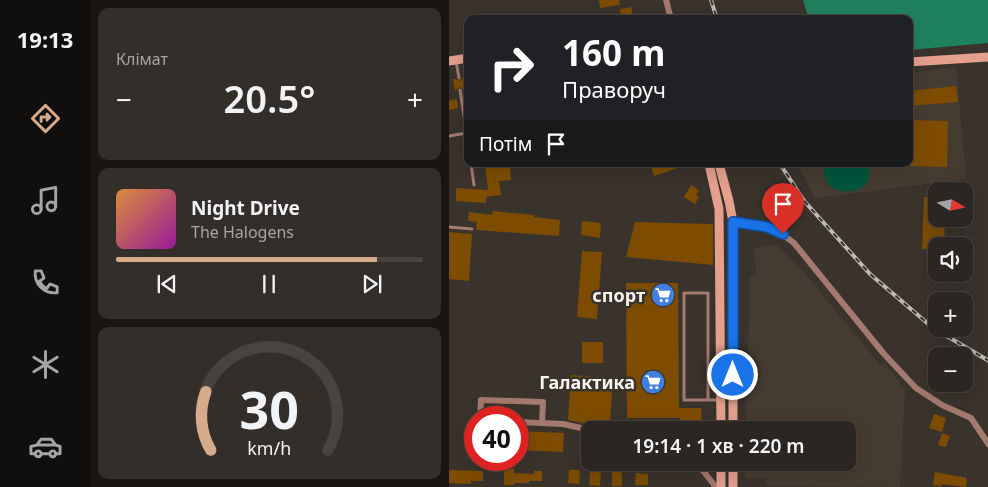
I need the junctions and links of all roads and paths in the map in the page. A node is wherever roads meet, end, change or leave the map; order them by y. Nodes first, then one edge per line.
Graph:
1 (666, 0) edge
2 (670, 15) edge
3 (988, 57) edge
4 (452, 61) edge
5 (913, 62) edge
6 (459, 78) dead end
7 (460, 90) dead end
8 (464, 115) edge
9 (464, 134) edge
10 (449, 136) edge
11 (471, 167) edge
12 (710, 167) edge
13 (720, 167) edge
14 (474, 185) dead end
15 (733, 222) junction
16 (449, 227) edge
17 (472, 229) dead end
18 (733, 319) junction
19 (721, 320) junction
20 (708, 400) junction
21 (721, 400) junction
22 (481, 406) edge
23 (721, 421) edge
24 (733, 421) edge
25 (529, 422) edge
26 (542, 423) junction
27 (581, 428) edge
28 (988, 445) edge
29 (703, 471) edge
30 (721, 471) edge
31 (733, 471) edge
32 (716, 487) edge
33 (721, 487) edge
34 (733, 487) edge

1 - 2 street
3 - 5 street
4 - 6 lane
7 - 8 lane
9 - 10 lane
11 - 14 lane
12 - 19 street
13 - 15 street
15 - 18 street
15 - 28 street
16 - 17 lane
18 - 19 street
18 - 24 street
19 - 21 street
20 - 20 lane
20 - 21 lane
21 - 23 street
22 - 26 street
25 - 26 street
26 - 27 street
29 - 32 street
30 - 33 street
31 - 34 street

